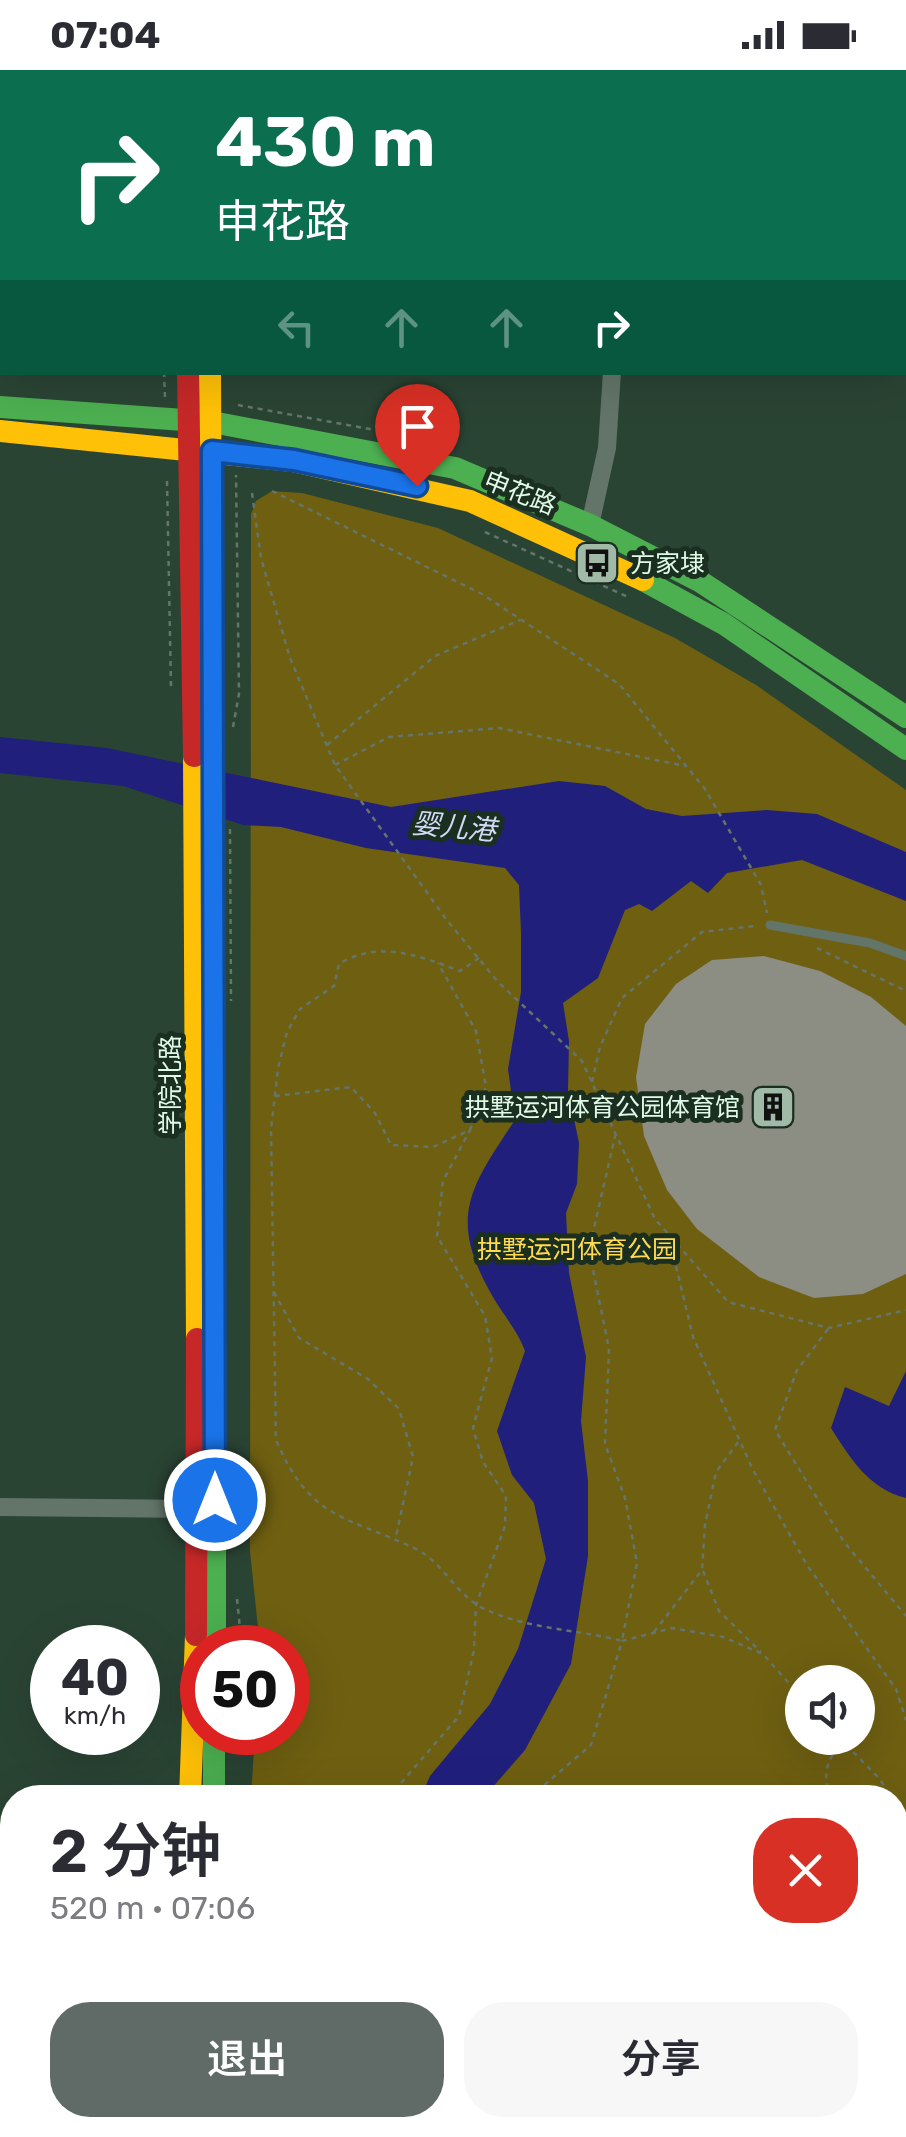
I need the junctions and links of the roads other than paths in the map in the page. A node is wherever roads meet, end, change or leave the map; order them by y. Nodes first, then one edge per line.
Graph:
1 (188, 375) edge
2 (209, 375) edge
3 (612, 375) edge
4 (0, 407) edge
5 (189, 420) junction
6 (0, 430) edge
7 (201, 450) junction
8 (590, 524) junction
9 (906, 718) edge
10 (906, 748) edge
11 (203, 828) junction
12 (770, 924) road end
13 (906, 956) edge
14 (0, 1508) edge
15 (197, 1509) junction
16 (214, 1625) edge
17 (214, 1755) edge
18 (190, 1785) edge
19 (214, 1785) edge

1 - 5 main road, 学院北路
2 - 5 main road, 学院北路
3 - 8 street
4 - 5 main road, 申花路
5 - 7 main road, 学院北路
5 - 8 main road, 申花路
6 - 7 main road, 申花路
7 - 10 main road, 申花路
7 - 11 main road, 学院北路
7 - 11 main road, 学院北路
8 - 9 main road, 申花路
11 - 15 main road, 学院北路
11 - 16 main road, 学院北路
12 - 13 lane
14 - 15 street
15 - 18 main road, 学院北路
17 - 19 main road

